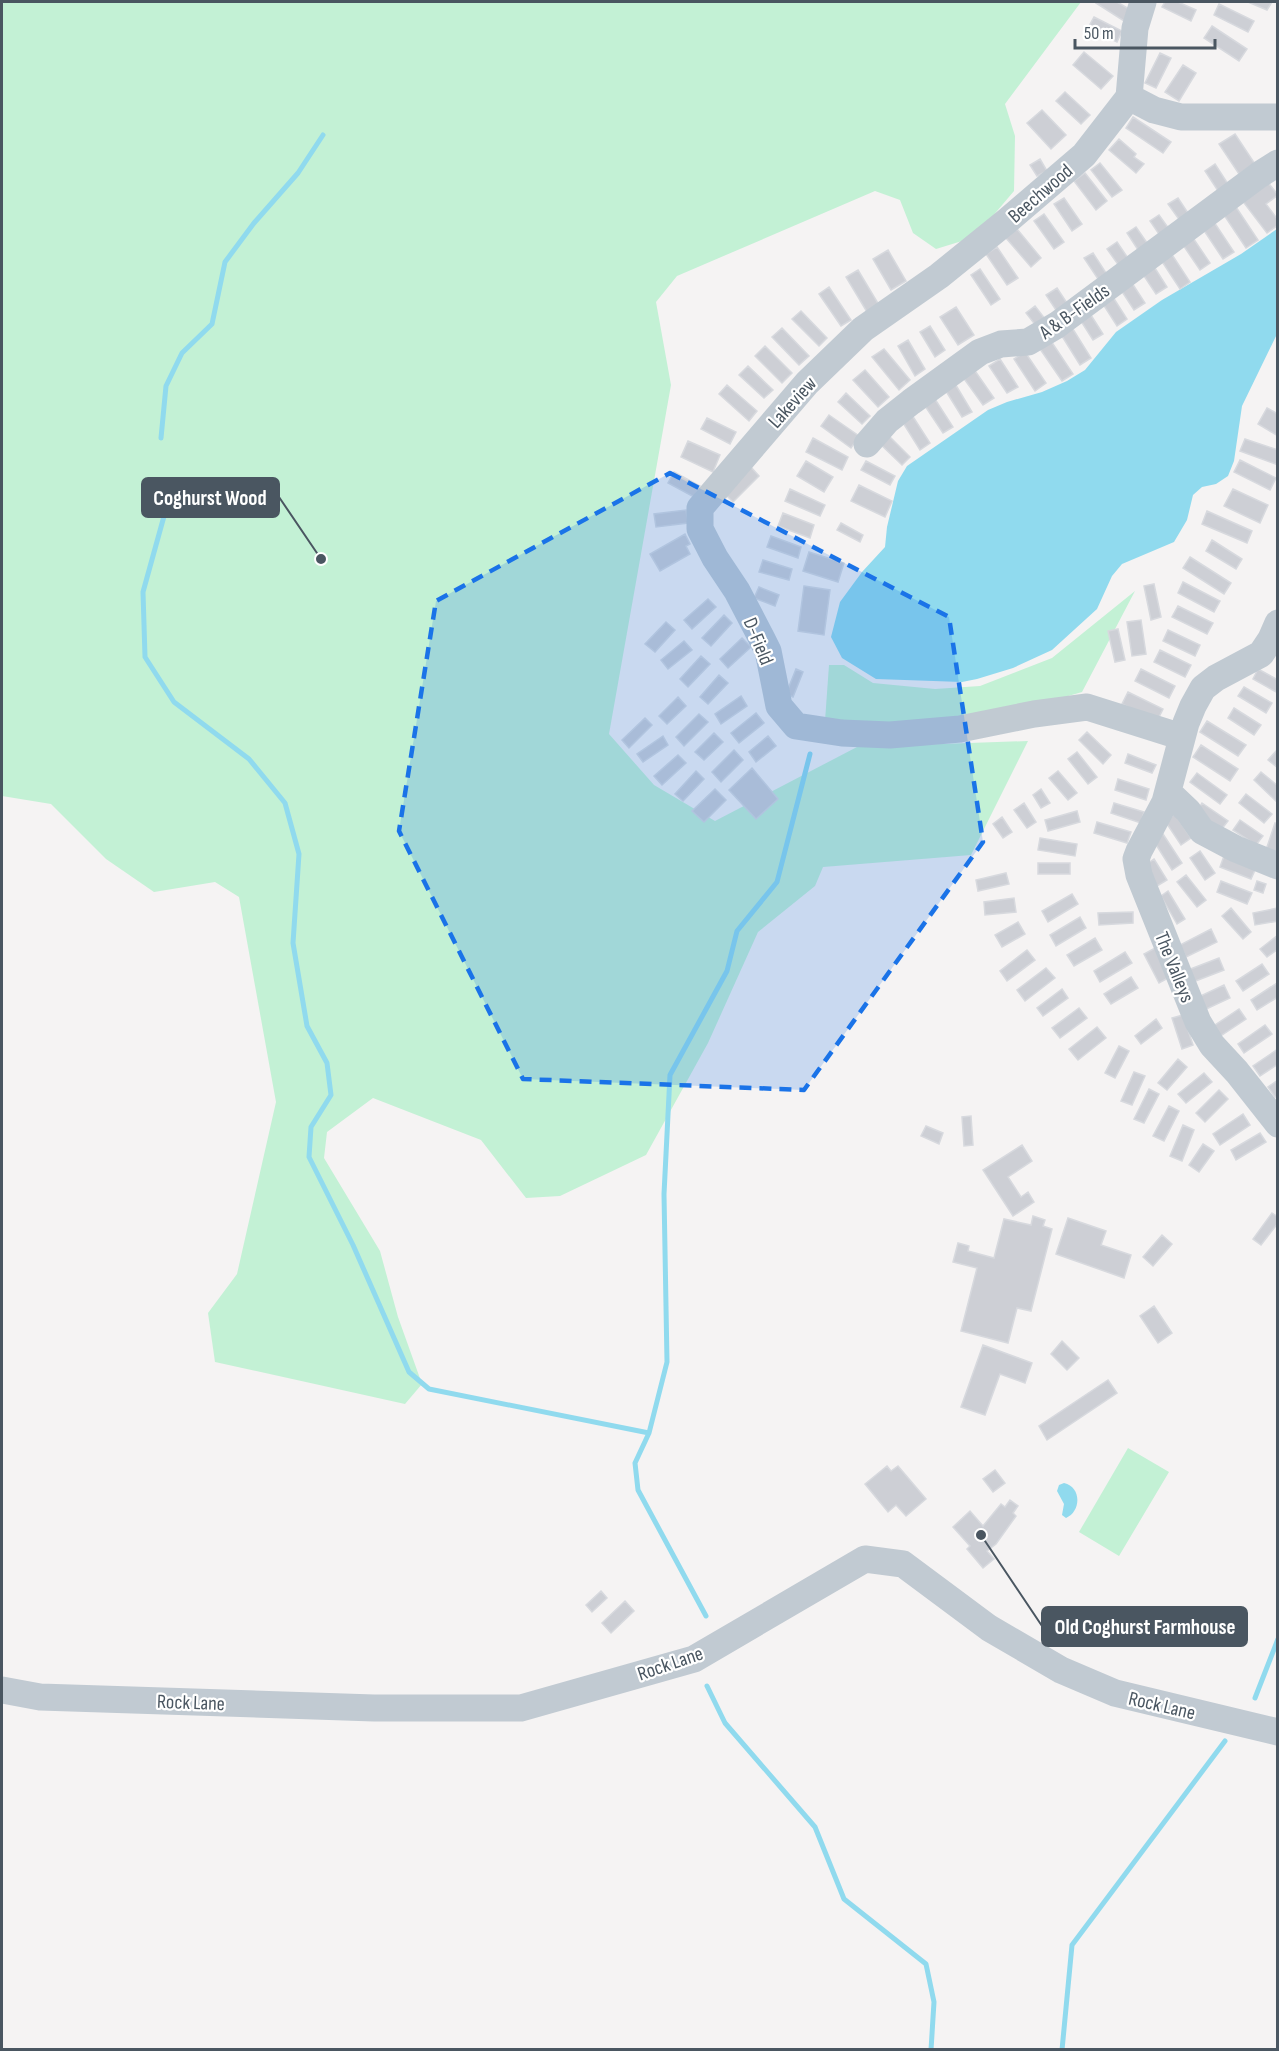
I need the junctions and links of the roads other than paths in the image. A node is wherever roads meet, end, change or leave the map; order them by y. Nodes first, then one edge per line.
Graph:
1 (1143, 2) edge
2 (1129, 97) junction
3 (1278, 117) edge
4 (1278, 163) edge
5 (939, 276) joint
6 (867, 444) dead end
7 (715, 558) joint
8 (1278, 623) edge
9 (1182, 737) junction
10 (1168, 792) junction
11 (1278, 866) edge
12 (1278, 1124) edge
13 (2, 1690) edge
14 (1278, 1732) edge

1 - 2 street
2 - 3 street
2 - 5 street, Beechwood
4 - 6 street, A & B-Fields
5 - 7 street, Lakeview
7 - 9 street, D-Field
8 - 9 street, The Valleys
9 - 10 street, The Valleys
10 - 11 street
10 - 12 street, The Valleys
13 - 14 street, Rock Lane

